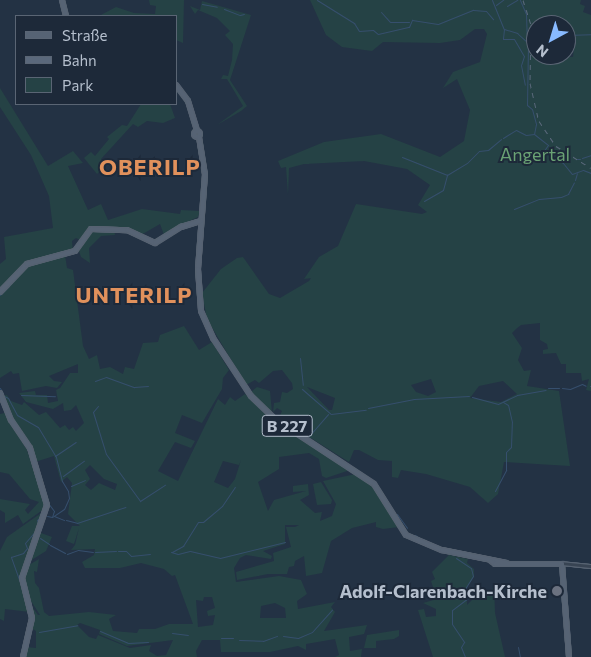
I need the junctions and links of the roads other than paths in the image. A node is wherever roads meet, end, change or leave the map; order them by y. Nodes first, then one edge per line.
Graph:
1 (62, 0) edge
2 (66, 15) edge
3 (178, 88) edge
4 (199, 221) junction
5 (0, 292) edge
6 (0, 393) edge
7 (561, 565) junction
8 (591, 566) edge
9 (23, 657) edge
10 (569, 657) edge

1 - 2 main road
3 - 4 main road, B 227
4 - 5 main road
4 - 7 main road, B 227
6 - 9 main road
7 - 8 street
7 - 10 main road

